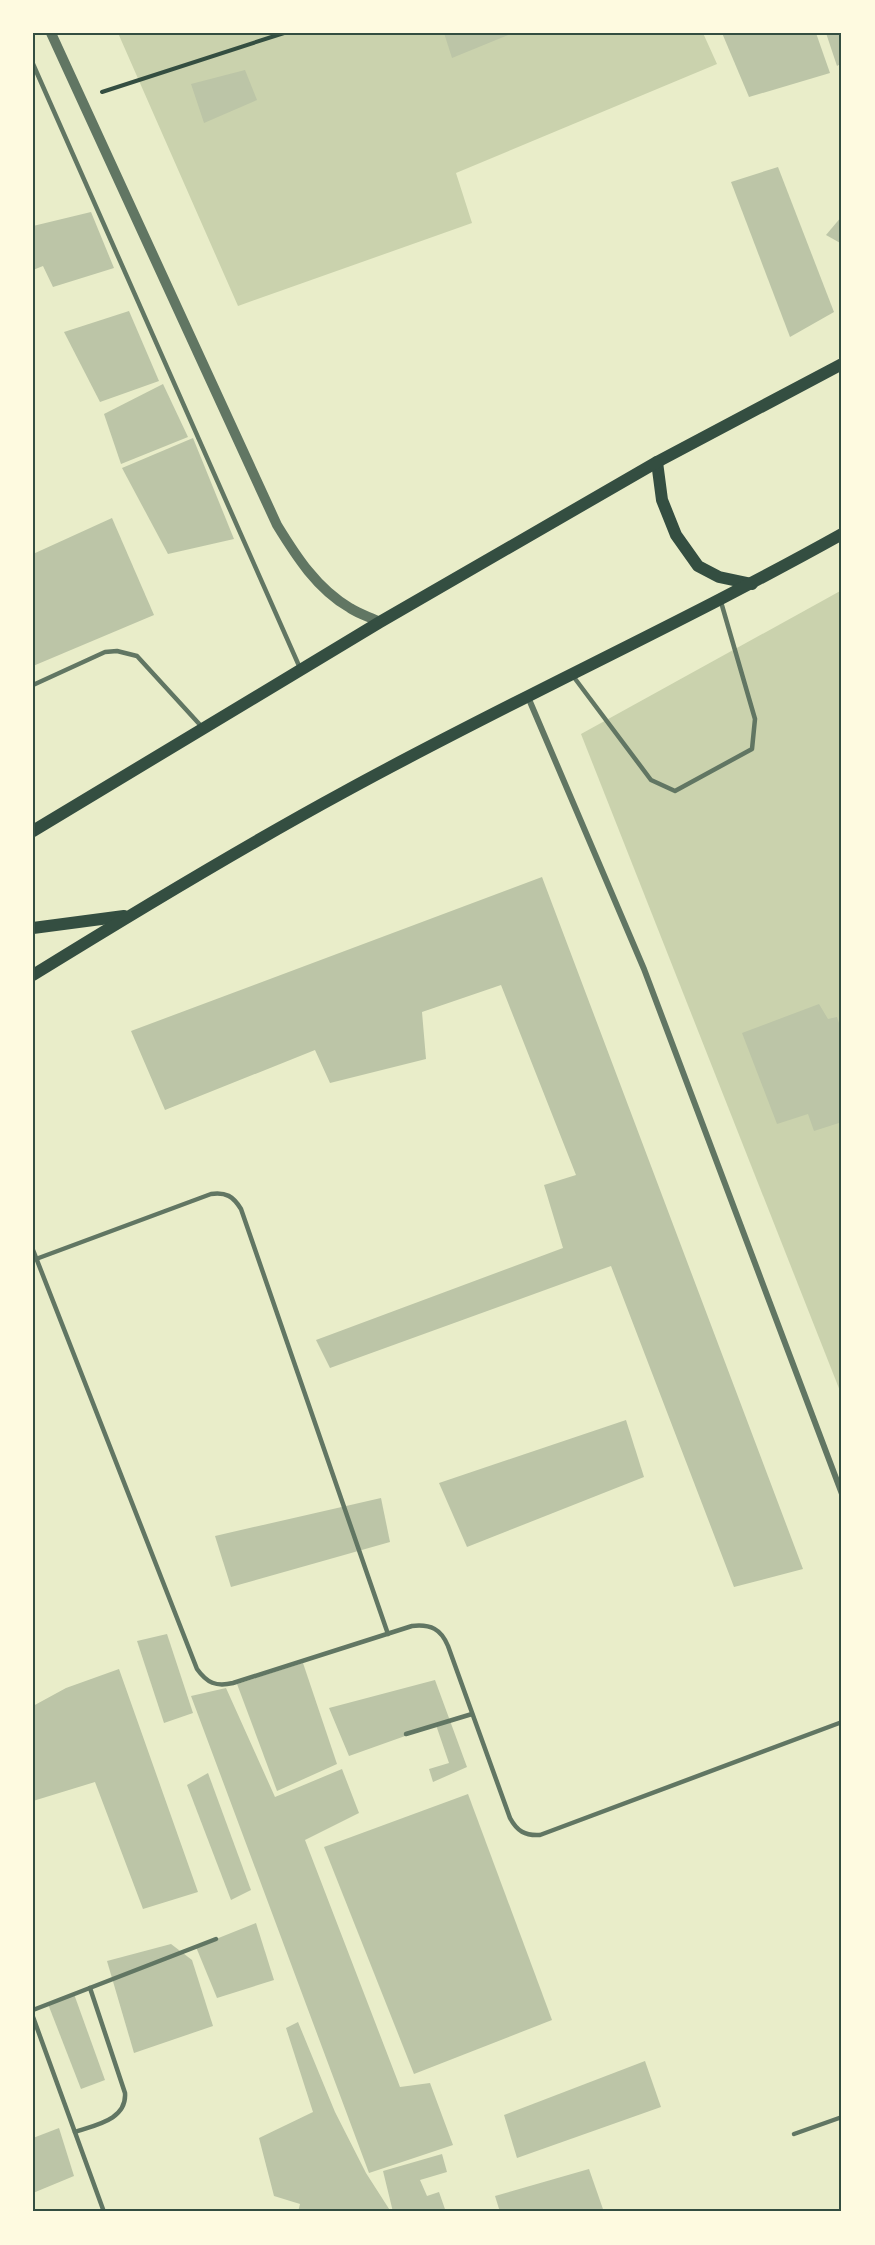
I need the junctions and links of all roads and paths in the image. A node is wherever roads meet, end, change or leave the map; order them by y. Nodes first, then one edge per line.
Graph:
1 (51, 33) edge
2 (284, 33) edge
3 (33, 64) edge
4 (81, 99) junction
5 (842, 364) edge
6 (657, 462) junction
7 (842, 534) edge
8 (752, 584) junction
9 (720, 600) junction
10 (380, 622) junction
11 (301, 670) junction
12 (572, 674) junction
13 (33, 685) edge
14 (528, 697) junction
15 (204, 729) junction
16 (33, 831) edge
17 (129, 916) junction
18 (33, 928) edge
19 (33, 975) edge
20 (33, 1250) edge
21 (36, 1259) junction
22 (842, 1494) edge
23 (388, 1634) junction
24 (472, 1713) junction
25 (842, 1722) edge
26 (406, 1734) dead end
27 (216, 1939) dead end
28 (90, 1988) junction
29 (33, 2010) edge
30 (33, 2018) edge
31 (842, 2117) edge
32 (75, 2132) junction
33 (794, 2134) dead end
34 (104, 2212) edge

1 - 4 street
2 - 4 path
3 - 11 lane
4 - 10 street
5 - 6 main road
6 - 8 main road
6 - 10 main road
7 - 8 main road
8 - 9 main road
9 - 12 main road
9 - 12 lane
10 - 11 main road
11 - 15 main road
12 - 14 main road
13 - 15 lane
14 - 17 main road
14 - 22 street
15 - 16 main road
17 - 18 main road
17 - 19 main road
20 - 21 lane
21 - 23 lane
21 - 23 lane
23 - 24 lane
24 - 25 lane
24 - 26 lane
27 - 28 lane
28 - 29 lane
28 - 32 lane
30 - 32 lane
31 - 33 lane
32 - 34 lane

